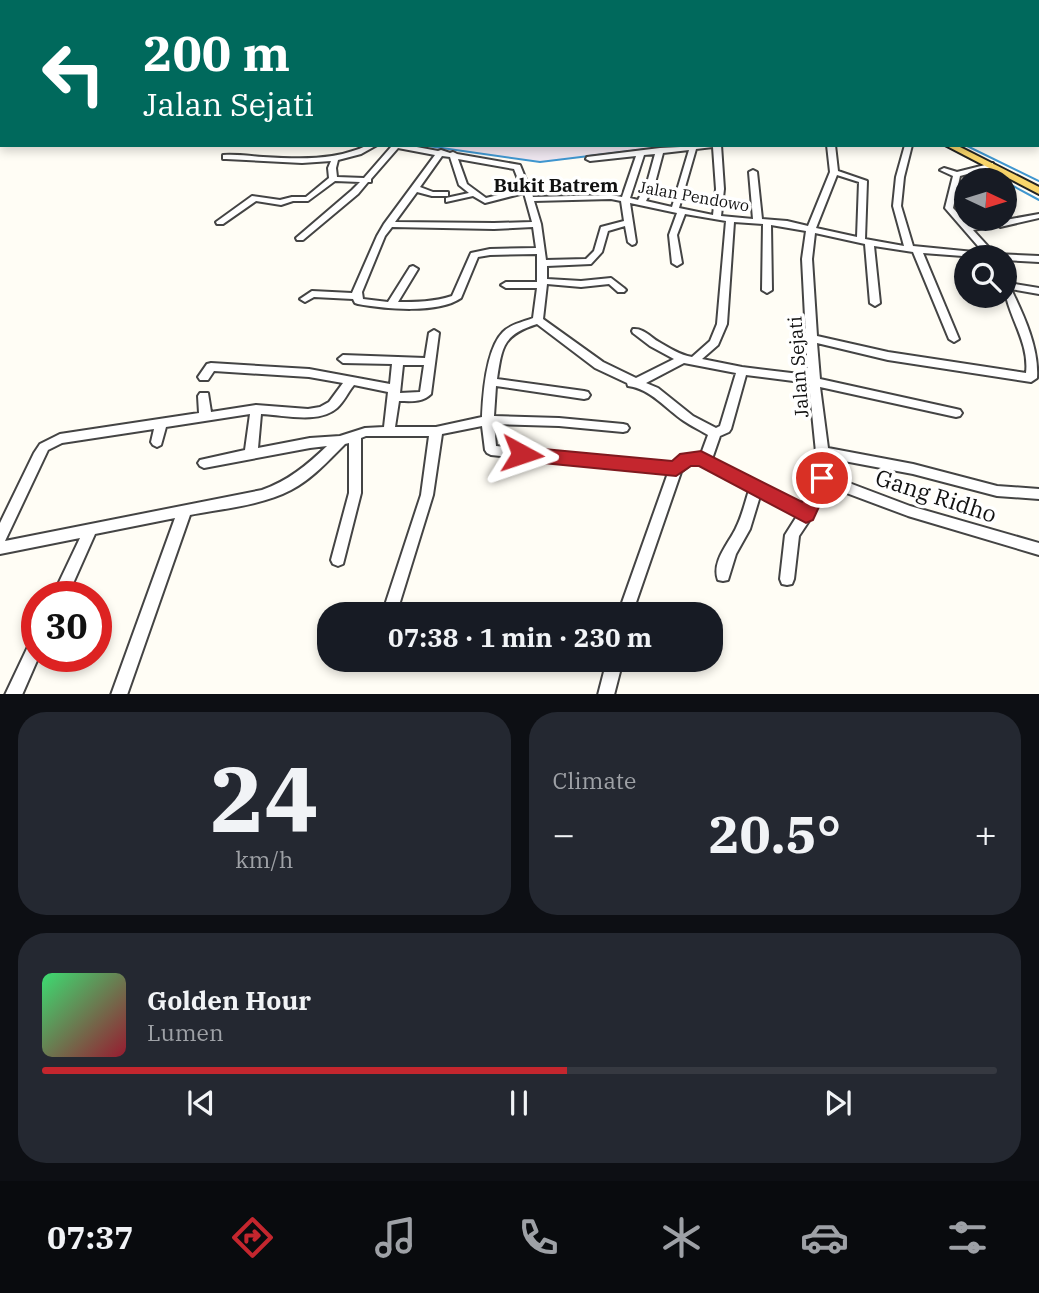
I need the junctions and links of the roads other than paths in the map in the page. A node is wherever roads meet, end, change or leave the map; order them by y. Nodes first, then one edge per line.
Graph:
1 (371, 147) edge
2 (394, 147) edge
3 (403, 147) edge
4 (693, 147) joint
5 (715, 147) edge
6 (831, 147) edge
7 (908, 147) edge
8 (952, 147) edge
9 (660, 150) junction
10 (441, 152) junction
11 (641, 153) junction
12 (453, 155) junction
13 (226, 157) dead end
14 (335, 159) junction
15 (590, 159) dead end
16 (990, 165) junction
17 (980, 168) edge
18 (944, 170) dead end
19 (753, 172) dead end
20 (834, 172) junction
21 (954, 174) edge
22 (333, 179) junction
23 (368, 180) junction
24 (954, 187) edge
25 (414, 188) junction
26 (1039, 191) edge
27 (473, 194) junction
28 (529, 194) junction
29 (625, 200) junction
30 (641, 203) junction
31 (678, 210) junction
32 (954, 214) edge
33 (1039, 216) edge
34 (717, 218) junction
35 (730, 219) junction
36 (1017, 221) edge
37 (220, 222) dead end
38 (629, 222) junction
39 (537, 223) junction
40 (763, 223) junction
41 (388, 225) junction
42 (811, 229) junction
43 (970, 231) edge
44 (300, 237) dead end
45 (632, 242) dead end
46 (865, 242) junction
47 (982, 245) edge
48 (913, 249) junction
49 (541, 251) junction
50 (954, 253) edge
51 (1017, 258) edge
52 (1039, 259) edge
53 (677, 263) dead end
54 (542, 265) junction
55 (413, 269) dead end
56 (542, 283) junction
57 (506, 285) dead end
58 (1017, 286) edge
59 (621, 290) dead end
60 (767, 290) dead end
61 (1039, 291) edge
62 (356, 296) junction
63 (305, 299) dead end
64 (392, 303) junction
65 (875, 303) dead end
66 (1016, 308) edge
67 (538, 320) junction
68 (637, 331) dead end
69 (434, 332) dead end
70 (814, 339) junction
71 (954, 339) dead end
72 (343, 359) dead end
73 (689, 359) junction
74 (398, 362) junction
75 (430, 362) junction
76 (742, 370) junction
77 (204, 377) dead end
78 (814, 381) junction
79 (350, 382) junction
80 (492, 382) junction
81 (632, 383) junction
82 (394, 393) junction
83 (584, 395) dead end
84 (204, 396) dead end
85 (256, 409) junction
86 (957, 413) dead end
87 (205, 418) junction
88 (489, 420) junction
89 (162, 423) junction
90 (623, 428) dead end
91 (389, 431) junction
92 (436, 431) junction
93 (715, 433) junction
94 (355, 436) junction
95 (341, 441) junction
96 (157, 442) dead end
97 (822, 452) junction
98 (251, 454) junction
99 (705, 460) junction
100 (204, 463) dead end
101 (676, 468) junction
102 (822, 478) junction
103 (756, 490) junction
104 (1039, 494) edge
105 (186, 510) junction
106 (806, 514) junction
107 (90, 531) junction
108 (0, 537) edge
109 (0, 548) edge
110 (1039, 550) edge
111 (338, 560) dead end
112 (723, 575) dead end
113 (787, 579) dead end
114 (67, 581) edge
115 (393, 602) dead end
116 (629, 602) edge
117 (24, 672) edge
118 (612, 672) edge
119 (13, 694) edge
120 (119, 694) edge
121 (606, 694) edge

1 - 14 street
2 - 23 street
3 - 10 street
4 - 9 street
4 - 31 street
5 - 34 street
6 - 20 street
7 - 48 street
8 - 16 main road
9 - 11 street
9 - 30 street
10 - 12 street
10 - 25 street
11 - 15 street
11 - 29 street
12 - 27 street
12 - 28 street
13 - 14 street
14 - 22 street
16 - 17 street
16 - 26 main road
18 - 21 street
19 - 40 street
20 - 42 street
20 - 46 street
22 - 23 street
22 - 37 street
23 - 44 street
24 - 32 street
25 - 27 street, Jalan Pendowo
25 - 41 street
27 - 28 street, Jalan Pendowo
28 - 29 street, Jalan Pendowo
28 - 39 street
29 - 30 street, Jalan Pendowo
29 - 38 street
30 - 31 street, Jalan Pendowo
31 - 34 street, Jalan Pendowo
31 - 53 street
33 - 36 street
34 - 35 street, Jalan Pendowo
35 - 40 street, Jalan Pendowo
35 - 73 street
38 - 45 street
38 - 54 street
39 - 41 street
39 - 49 street
40 - 42 street, Jalan Pendowo
40 - 60 street
41 - 62 street
42 - 46 street, Jalan Pendowo
42 - 70 street, Jalan Sejati
43 - 47 street
46 - 48 street, Jalan Pendowo
46 - 65 street
48 - 50 street, Jalan Pendowo
48 - 71 street
49 - 54 street
49 - 64 street
51 - 52 street, Jalan Pendowo
54 - 56 street
55 - 64 street
56 - 57 street
56 - 59 street
56 - 67 street
58 - 61 street
62 - 63 street
62 - 64 street
66 - 70 street
67 - 80 street
67 - 81 street
68 - 73 street
69 - 75 street
70 - 78 street, Jalan Sejati
72 - 74 street
73 - 76 street
73 - 81 street
74 - 75 street
74 - 82 street
75 - 82 street
76 - 78 street
76 - 93 street
77 - 79 street
78 - 86 street
78 - 97 street, Jalan Sejati
79 - 82 street
79 - 85 street
80 - 83 street
80 - 88 street
81 - 93 street
82 - 91 street
84 - 87 street
85 - 87 street
85 - 98 street
87 - 89 street
88 - 90 street
88 - 92 street
88 - 101 street
89 - 96 street
89 - 108 street
91 - 92 street
91 - 94 street
92 - 115 street
93 - 99 street
94 - 95 street
94 - 111 street
95 - 98 street
95 - 105 street
97 - 102 street, Jalan Sejati
97 - 104 street
98 - 100 street
99 - 101 street
99 - 103 street
101 - 116 street
102 - 106 street, Jalan Sejati
102 - 110 street, Gang Ridho
103 - 106 street
103 - 112 street
105 - 107 street
105 - 120 street
106 - 113 street, Jalan Sejati
107 - 109 street
107 - 114 street
117 - 119 street
118 - 121 street

